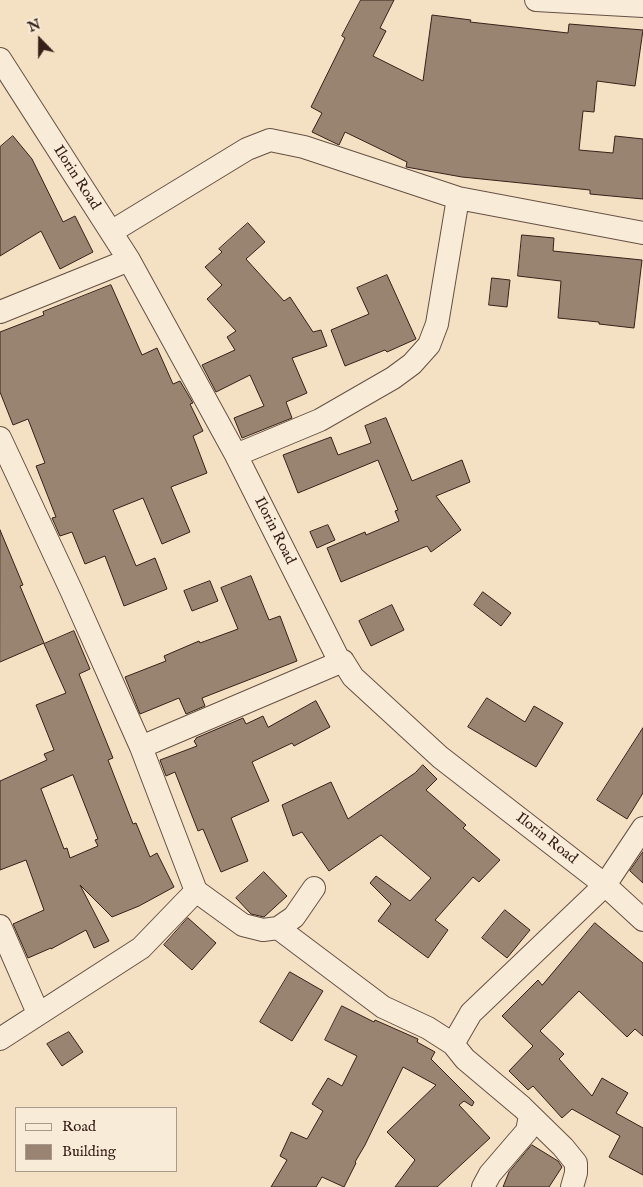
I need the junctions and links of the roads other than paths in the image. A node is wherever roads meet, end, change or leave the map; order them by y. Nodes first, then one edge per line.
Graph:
1 (536, 0) edge
2 (643, 6) edge
3 (0, 60) edge
4 (458, 198) junction
5 (111, 232) junction
6 (643, 233) edge
7 (129, 260) junction
8 (0, 312) edge
9 (0, 438) edge
10 (236, 454) junction
11 (343, 661) junction
12 (141, 747) junction
13 (643, 828) edge
14 (605, 885) junction
15 (314, 888) dead end
16 (196, 891) junction
17 (643, 920) edge
18 (0, 926) edge
19 (278, 928) junction
20 (38, 1013) junction
21 (0, 1039) edge
22 (453, 1044) junction
23 (530, 1116) junction
24 (483, 1187) edge
25 (572, 1187) edge

1 - 2 street
3 - 5 street, Ilorin Road
4 - 5 street
4 - 6 street
4 - 10 street
5 - 7 street, Ilorin Road
7 - 8 street
7 - 10 street, Ilorin Road
9 - 12 street
10 - 11 street, Ilorin Road
11 - 12 street
11 - 14 street, Ilorin Road
12 - 16 street
13 - 14 street
14 - 17 street, Ilorin Road
14 - 22 street
15 - 19 street
16 - 19 street
16 - 20 street
18 - 20 street
19 - 22 street
20 - 21 street
22 - 23 street
23 - 24 street
23 - 25 street

